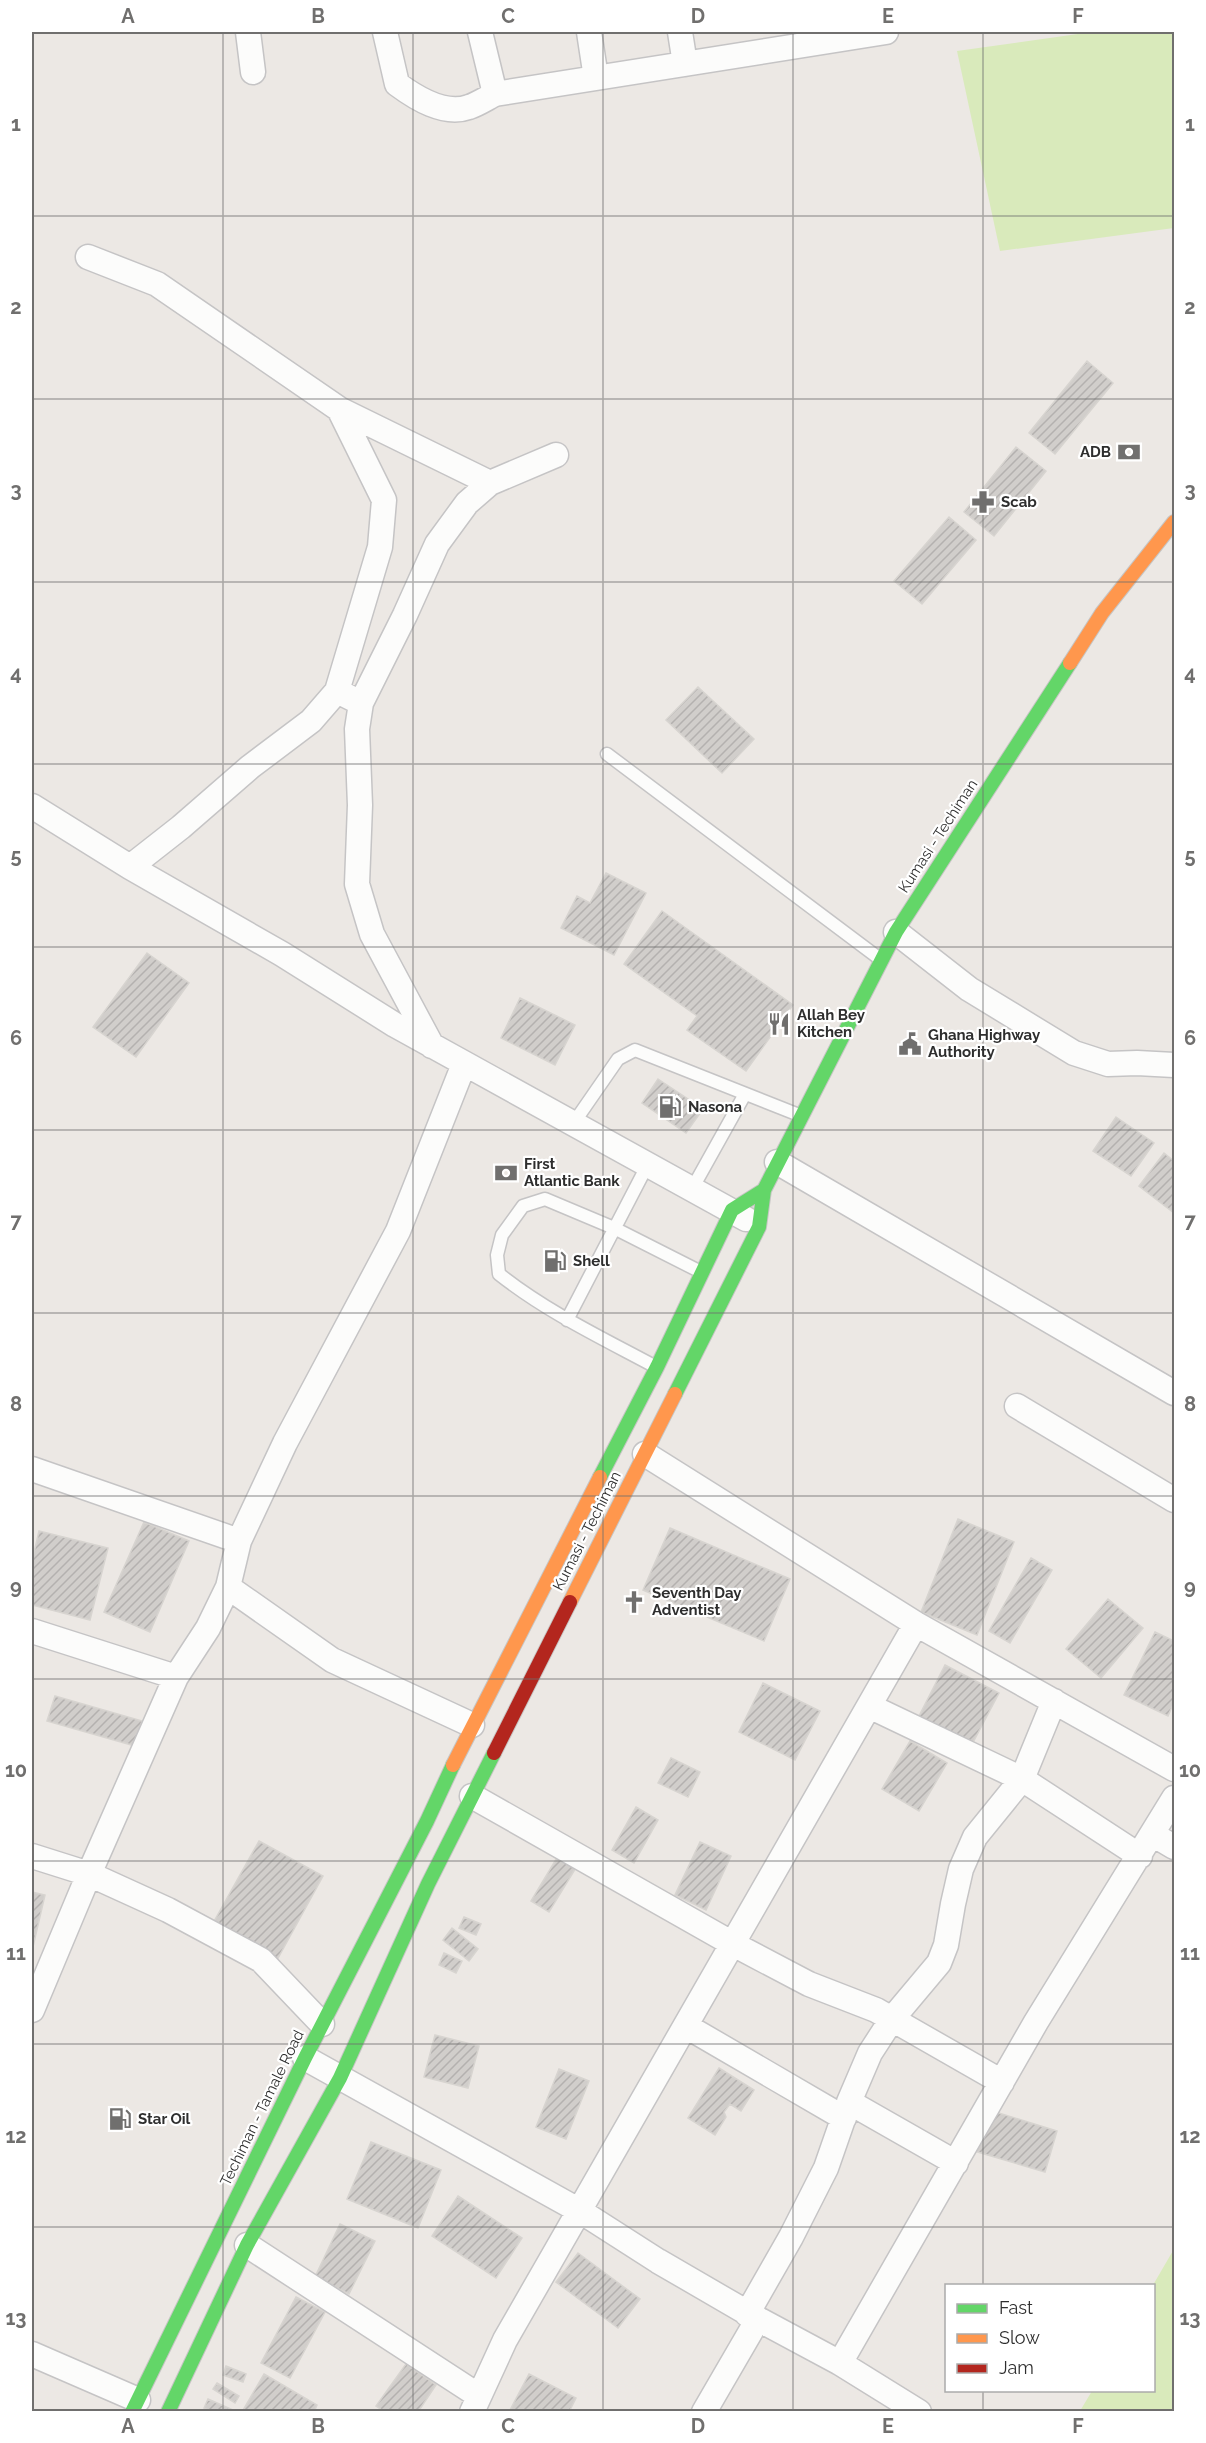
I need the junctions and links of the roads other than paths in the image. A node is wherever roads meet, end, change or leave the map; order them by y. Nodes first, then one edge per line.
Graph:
1 (248, 32) edge
2 (385, 32) edge
3 (480, 32) edge
4 (589, 32) edge
5 (680, 32) edge
6 (886, 32) edge
7 (773, 40) edge
8 (685, 64) junction
9 (254, 72) dead end
10 (596, 78) junction
11 (495, 94) junction
12 (88, 257) dead end
13 (339, 409) junction
14 (556, 455) dead end
15 (490, 483) junction
16 (1174, 522) edge
17 (337, 691) junction
18 (361, 703) junction
19 (607, 754) dead end
20 (32, 806) edge
21 (130, 867) junction
22 (896, 932) junction
23 (881, 959) junction
24 (432, 1046) junction
25 (1172, 1059) edge
26 (464, 1064) junction
27 (745, 1094) junction
28 (801, 1116) junction
29 (573, 1124) junction
30 (777, 1162) junction
31 (648, 1164) junction
32 (693, 1189) junction
33 (764, 1190) junction
34 (732, 1210) junction
35 (759, 1227) junction
36 (614, 1228) junction
37 (702, 1273) junction
38 (567, 1320) junction
39 (657, 1367) junction
40 (1174, 1393) edge
41 (1017, 1406) dead end
42 (645, 1454) junction
43 (32, 1469) edge
44 (1174, 1500) edge
45 (239, 1541) junction
46 (228, 1587) junction
47 (916, 1624) junction
48 (32, 1631) edge
49 (176, 1677) junction
50 (1054, 1701) junction
51 (869, 1706) junction
52 (472, 1725) junction
53 (1174, 1769) edge
54 (1022, 1779) junction
55 (472, 1796) junction
56 (1174, 1798) edge
57 (427, 1821) joint
58 (1152, 1834) junction
59 (1174, 1847) edge
60 (32, 1856) edge
61 (1140, 1856) junction
62 (89, 1874) junction
63 (428, 1884) joint
64 (733, 1944) junction
65 (32, 2010) edge
66 (892, 2019) junction
67 (322, 2024) junction
68 (686, 2026) junction
69 (305, 2058) junction
70 (340, 2078) junction
71 (1002, 2082) junction
72 (846, 2110) junction
73 (956, 2163) junction
74 (579, 2211) junction
75 (247, 2245) junction
76 (218, 2272) junction
77 (752, 2317) junction
78 (32, 2354) edge
79 (840, 2363) junction
80 (476, 2404) edge
81 (895, 2405) edge
82 (135, 2406) edge
83 (168, 2412) edge
84 (704, 2412) edge
85 (919, 2412) edge

1 - 9 street
2 - 11 street
3 - 11 street
4 - 10 street
5 - 8 street
6 - 7 street
7 - 8 street
8 - 10 street
10 - 11 street
12 - 13 street
13 - 15 street
13 - 17 street
14 - 15 street
15 - 18 street
16 - 22 highway, Kumasi - Techiman
17 - 18 street
17 - 21 street
18 - 24 street
19 - 23 lane
20 - 21 street
21 - 24 street
22 - 23 highway, Kumasi - Techiman
22 - 25 street
23 - 28 highway, Kumasi - Techiman
24 - 26 street
26 - 29 street
26 - 45 street
27 - 28 lane
27 - 29 lane
27 - 32 lane
28 - 30 highway, Kumasi - Techiman
29 - 31 street
30 - 33 highway, Kumasi - Techiman
30 - 40 street
31 - 32 street
31 - 36 lane
32 - 34 street
33 - 34 highway
33 - 35 highway, Kumasi - Techiman
34 - 35 street
34 - 37 highway, Kumasi - Techiman
35 - 42 highway, Kumasi - Techiman
36 - 37 lane
36 - 38 lane
36 - 38 lane
37 - 39 highway, Kumasi - Techiman
38 - 39 lane
39 - 52 highway, Kumasi - Techiman
41 - 44 street
42 - 47 street
42 - 55 highway, Kumasi - Techiman
43 - 45 street
45 - 46 street
46 - 49 street
46 - 52 street
47 - 50 street
47 - 51 street
48 - 49 street
49 - 62 street
50 - 53 street
50 - 54 street
51 - 54 street
51 - 64 street
52 - 57 highway, Kumasi - Techiman
54 - 61 street
54 - 66 street
55 - 63 highway, Kumasi - Techiman
55 - 64 street
56 - 58 street
57 - 67 highway, Techiman - Tamale Road
58 - 59 street
58 - 61 street
60 - 62 street
61 - 71 street
62 - 65 street
62 - 67 street
63 - 70 highway, Techiman - Tamale Road
64 - 66 street
64 - 68 street
66 - 71 street
66 - 72 street
67 - 69 highway, Techiman - Tamale Road
68 - 72 street
68 - 74 street
69 - 70 street
69 - 76 highway, Techiman - Tamale Road
70 - 74 street
70 - 75 highway, Techiman - Tamale Road
71 - 73 street
72 - 73 street
72 - 77 street
73 - 79 street
74 - 77 street
74 - 80 street
75 - 76 highway, Techiman - Tamale Road
75 - 80 street
76 - 82 highway, Techiman - Tamale Road
76 - 83 highway, Techiman - Tamale Road
77 - 79 street
77 - 84 street
78 - 82 street
79 - 81 street
81 - 85 street

